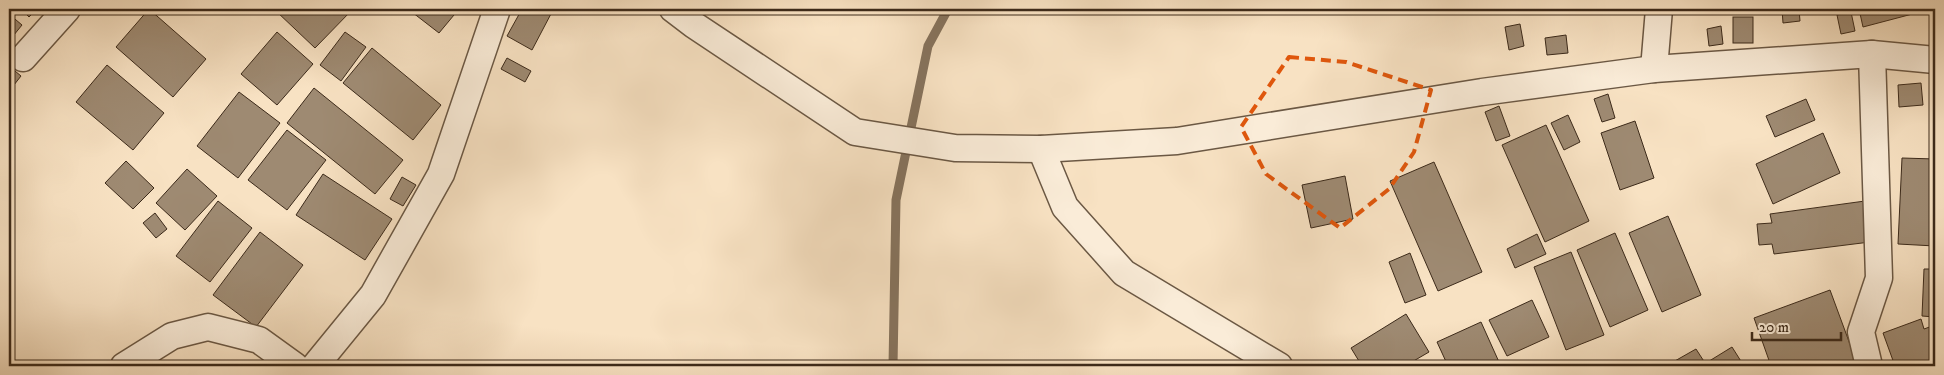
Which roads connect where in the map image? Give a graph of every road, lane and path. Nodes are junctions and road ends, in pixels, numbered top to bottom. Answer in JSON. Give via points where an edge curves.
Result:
{"nodes":[{"id":1,"x":67,"y":9,"type":"edge"},
{"id":2,"x":497,"y":9,"type":"edge"},
{"id":3,"x":673,"y":9,"type":"edge"},
{"id":4,"x":1659,"y":9,"type":"edge"},
{"id":5,"x":1872,"y":54,"type":"junction"},
{"id":6,"x":23,"y":58,"type":"dead end"},
{"id":7,"x":1935,"y":60,"type":"edge"},
{"id":8,"x":1654,"y":69,"type":"junction"},
{"id":9,"x":1041,"y":149,"type":"junction"},
{"id":10,"x":124,"y":366,"type":"edge"},
{"id":11,"x":295,"y":366,"type":"edge"},
{"id":12,"x":315,"y":366,"type":"edge"},
{"id":13,"x":1279,"y":366,"type":"edge"},
{"id":14,"x":1869,"y":366,"type":"edge"}],
"edges":[{"from":1,"to":6,"type":"street"},
{"from":2,"to":12,"type":"street","via":[[441,174],[373,295]]},
{"from":3,"to":9,"type":"street","via":[[855,132],[955,148]]},
{"from":4,"to":8,"type":"street"},
{"from":5,"to":7,"type":"street"},
{"from":5,"to":8,"type":"street"},
{"from":5,"to":14,"type":"street","via":[[1879,278],[1861,332]]},
{"from":8,"to":9,"type":"street","via":[[1482,92],[1177,141]]},
{"from":9,"to":13,"type":"street","via":[[1065,207],[1124,274]]},
{"from":10,"to":11,"type":"street","via":[[172,336],[208,328],[258,340]]}]}
